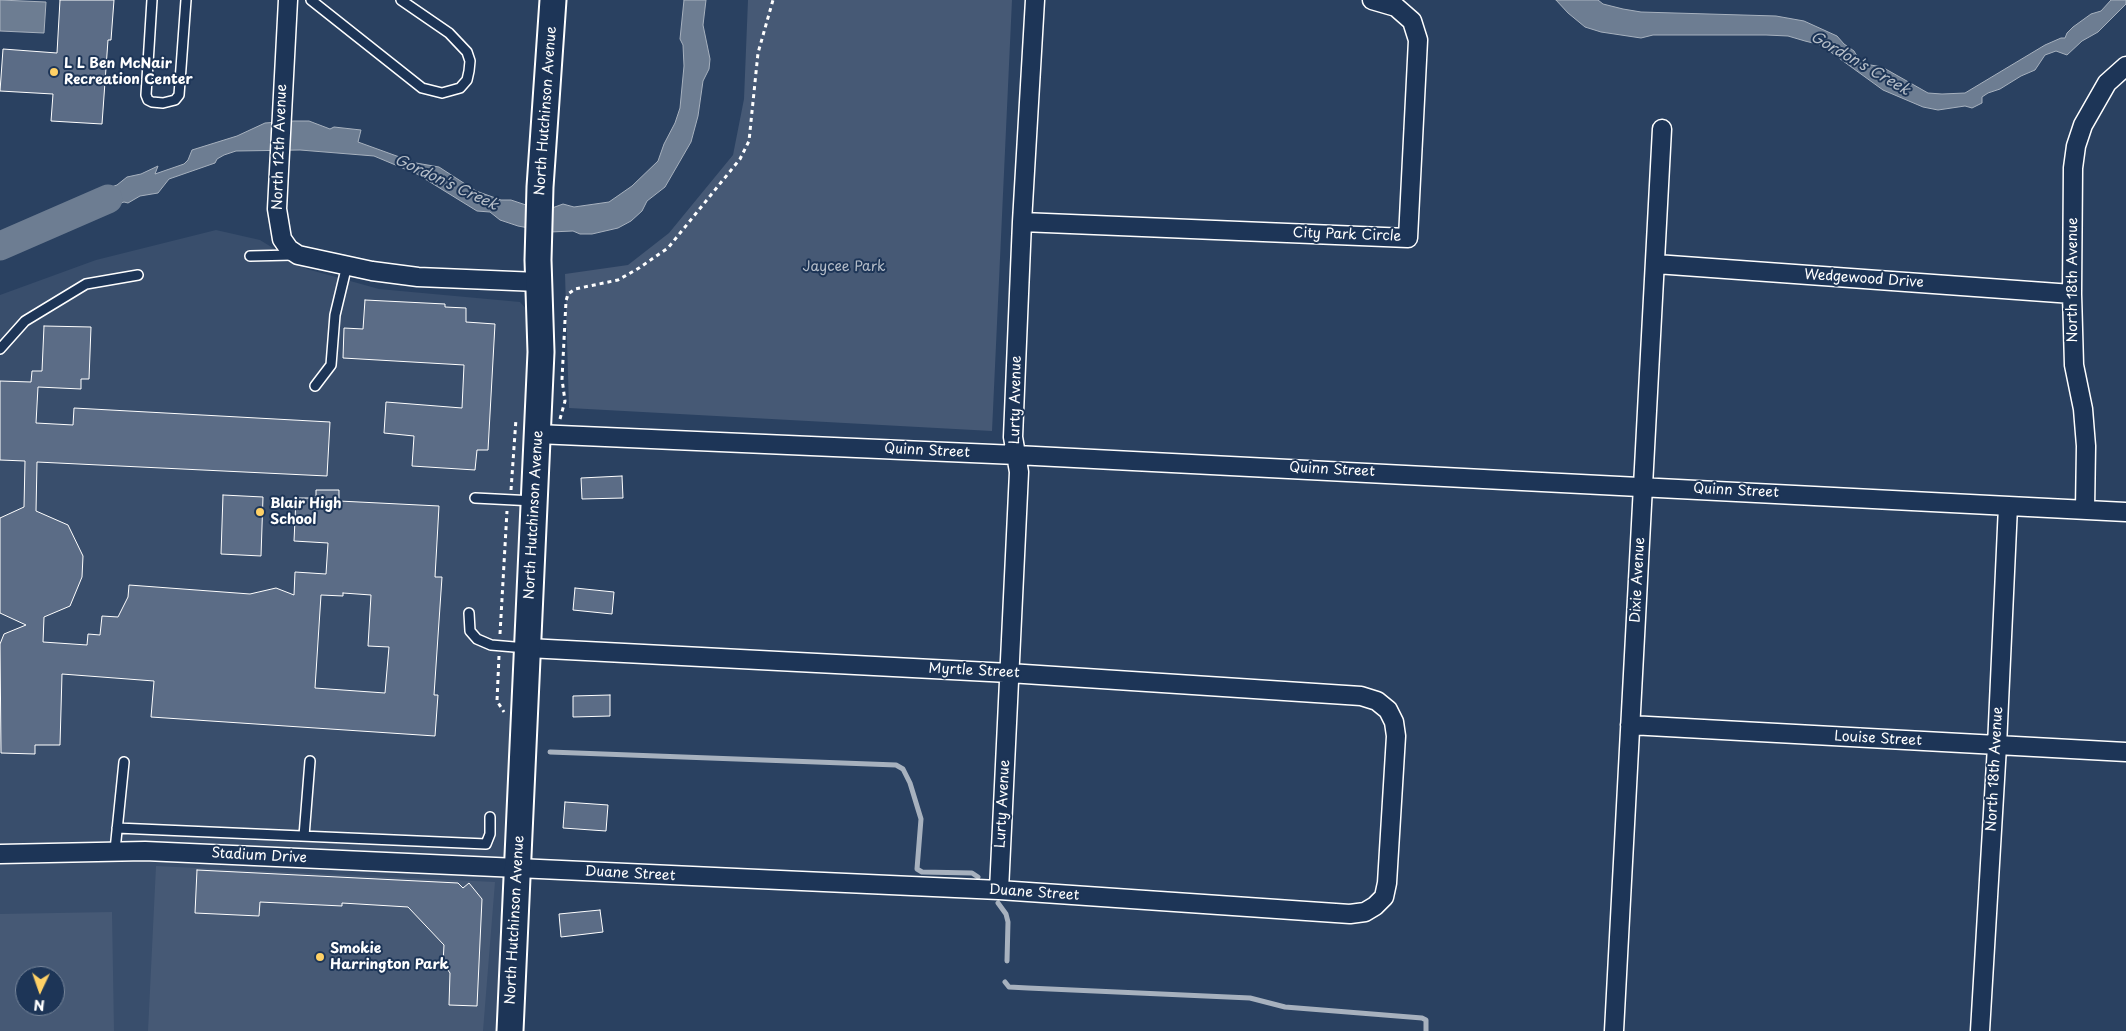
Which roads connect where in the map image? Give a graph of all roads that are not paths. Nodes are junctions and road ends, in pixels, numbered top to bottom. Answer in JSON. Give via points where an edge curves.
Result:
{"nodes":[{"id":1,"x":152,"y":0,"type":"edge"},
{"id":2,"x":186,"y":0,"type":"edge"},
{"id":3,"x":288,"y":0,"type":"edge"},
{"id":4,"x":310,"y":0,"type":"edge"},
{"id":5,"x":401,"y":0,"type":"edge"},
{"id":6,"x":553,"y":0,"type":"edge"},
{"id":7,"x":1035,"y":0,"type":"edge"},
{"id":8,"x":1372,"y":0,"type":"edge"},
{"id":9,"x":2126,"y":66,"type":"edge"},
{"id":10,"x":1662,"y":129,"type":"dead end"},
{"id":11,"x":1022,"y":222,"type":"junction"},
{"id":12,"x":298,"y":255,"type":"junction"},
{"id":13,"x":250,"y":256,"type":"dead end"},
{"id":14,"x":1656,"y":264,"type":"junction"},
{"id":15,"x":347,"y":265,"type":"junction"},
{"id":16,"x":538,"y":271,"type":"junction"},
{"id":17,"x":138,"y":275,"type":"dead end"},
{"id":18,"x":2072,"y":294,"type":"junction"},
{"id":19,"x":0,"y":348,"type":"edge"},
{"id":20,"x":315,"y":386,"type":"dead end"},
{"id":21,"x":538,"y":426,"type":"junction"},
{"id":22,"x":1016,"y":455,"type":"junction"},
{"id":23,"x":1644,"y":486,"type":"junction"},
{"id":24,"x":475,"y":498,"type":"dead end"},
{"id":25,"x":534,"y":501,"type":"junction"},
{"id":26,"x":2008,"y":506,"type":"junction"},
{"id":27,"x":2085,"y":510,"type":"junction"},
{"id":28,"x":2126,"y":512,"type":"edge"},
{"id":29,"x":469,"y":612,"type":"dead end"},
{"id":30,"x":528,"y":648,"type":"junction"},
{"id":31,"x":1009,"y":673,"type":"junction"},
{"id":32,"x":1630,"y":725,"type":"junction"},
{"id":33,"x":1396,"y":736,"type":"joint"},
{"id":34,"x":1997,"y":746,"type":"junction"},
{"id":35,"x":2126,"y":752,"type":"edge"},
{"id":36,"x":310,"y":761,"type":"dead end"},
{"id":37,"x":124,"y":762,"type":"dead end"},
{"id":38,"x":490,"y":816,"type":"dead end"},
{"id":39,"x":117,"y":828,"type":"junction"},
{"id":40,"x":304,"y":836,"type":"junction"},
{"id":41,"x":116,"y":850,"type":"junction"},
{"id":42,"x":0,"y":854,"type":"edge"},
{"id":43,"x":518,"y":868,"type":"junction"},
{"id":44,"x":999,"y":890,"type":"junction"},
{"id":45,"x":510,"y":1031,"type":"edge"},
{"id":46,"x":1614,"y":1031,"type":"edge"},
{"id":47,"x":1980,"y":1031,"type":"edge"}],
"edges":[{"from":1,"to":2,"type":"lane","via":[[146,95],[152,102],[163,103],[176,100],[180,91]]},
{"from":3,"to":12,"type":"street","name":"North 12th Avenue","via":[[277,210],[282,239]]},
{"from":4,"to":5,"type":"lane","via":[[422,88],[442,93],[460,88],[469,71],[467,52],[449,33]]},
{"from":6,"to":16,"type":"main road","name":"North Hutchinson Avenue","via":[[540,187]]},
{"from":7,"to":11,"type":"street","name":"Lurty Avenue"},
{"from":8,"to":11,"type":"street","name":"City Park Circle","via":[[1396,7],[1412,21],[1418,40],[1408,238]]},
{"from":9,"to":18,"type":"street","name":"North 18th Avenue","via":[[2094,102],[2076,146]]},
{"from":10,"to":14,"type":"street","name":"Dixie Avenue"},
{"from":11,"to":22,"type":"street","name":"Lurty Avenue","via":[[1013,437]]},
{"from":12,"to":13,"type":"lane"},
{"from":12,"to":15,"type":"street"},
{"from":14,"to":18,"type":"street","name":"Wedgewood Drive"},
{"from":14,"to":23,"type":"street","name":"Dixie Avenue"},
{"from":15,"to":16,"type":"street","via":[[372,272],[418,277]]},
{"from":15,"to":20,"type":"lane","via":[[335,314],[331,366]]},
{"from":16,"to":21,"type":"main road","name":"North Hutchinson Avenue","via":[[541,352]]},
{"from":17,"to":19,"type":"lane","via":[[86,284],[25,320]]},
{"from":18,"to":27,"type":"street","name":"North 18th Avenue","via":[[2074,365],[2086,446]]},
{"from":21,"to":22,"type":"street","name":"Quinn Street"},
{"from":21,"to":25,"type":"main road","name":"North Hutchinson Avenue"},
{"from":22,"to":23,"type":"street","name":"Quinn Street"},
{"from":22,"to":31,"type":"street","name":"Lurty Avenue","via":[[1019,472]]},
{"from":23,"to":26,"type":"street","name":"Quinn Street"},
{"from":23,"to":32,"type":"street","name":"Dixie Avenue"},
{"from":24,"to":25,"type":"lane"},
{"from":25,"to":30,"type":"main road","name":"North Hutchinson Avenue"},
{"from":26,"to":27,"type":"street","name":"Quinn Street"},
{"from":26,"to":34,"type":"street","name":"North 18th Avenue"},
{"from":27,"to":28,"type":"street","name":"Quinn Street"},
{"from":29,"to":30,"type":"lane","via":[[468,626],[473,636],[500,646]]},
{"from":30,"to":31,"type":"street","name":"Myrtle Street"},
{"from":30,"to":43,"type":"main road","name":"North Hutchinson Avenue"},
{"from":31,"to":33,"type":"street","name":"Myrtle Street","via":[[1361,696],[1378,701],[1388,710]]},
{"from":31,"to":44,"type":"street","name":"Lurty Avenue"},
{"from":32,"to":34,"type":"street","name":"Louise Street"},
{"from":32,"to":46,"type":"street","name":"Dixie Avenue"},
{"from":33,"to":44,"type":"street","name":"Duane Street","via":[[1387,883],[1384,897],[1365,912],[1350,914]]},
{"from":34,"to":35,"type":"street","name":"Louise Street"},
{"from":34,"to":47,"type":"street","name":"North 18th Avenue"},
{"from":36,"to":40,"type":"lane"},
{"from":37,"to":39,"type":"lane"},
{"from":38,"to":40,"type":"lane","via":[[490,834],[486,844]]},
{"from":39,"to":40,"type":"lane"},
{"from":39,"to":41,"type":"lane"},
{"from":41,"to":42,"type":"street","name":"Stadium Drive"},
{"from":41,"to":43,"type":"street","name":"Stadium Drive"},
{"from":43,"to":44,"type":"street","name":"Duane Street"},
{"from":43,"to":45,"type":"main road","name":"North Hutchinson Avenue"}]}
